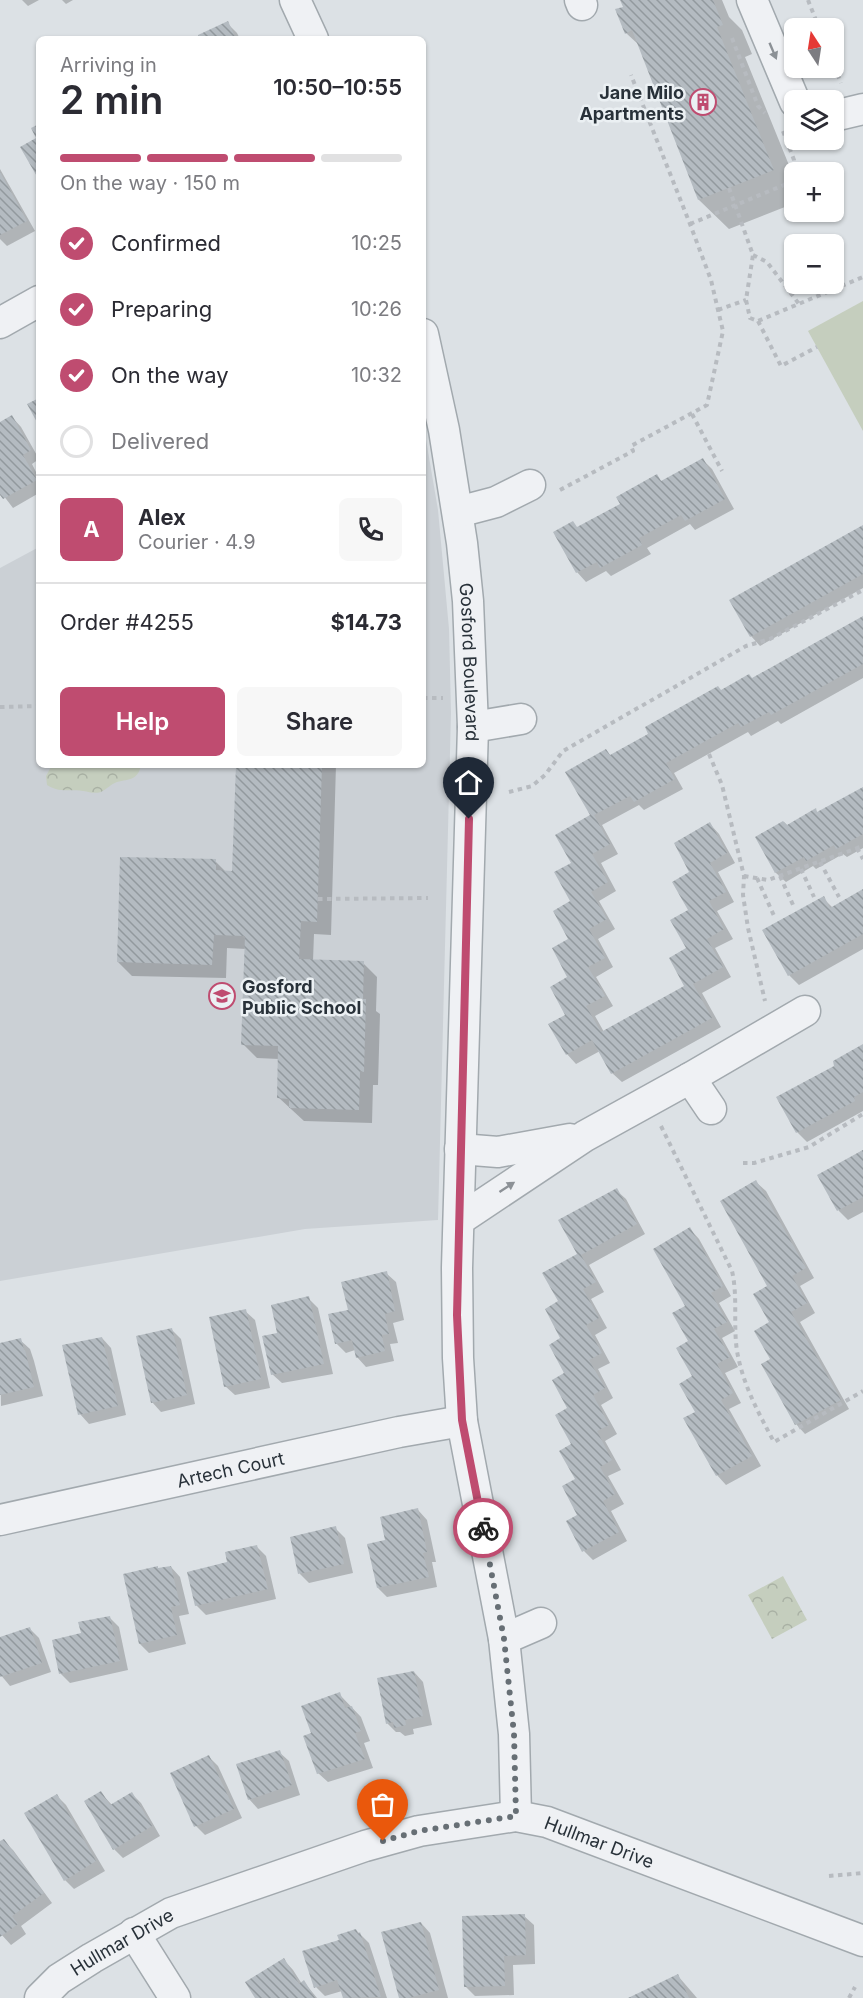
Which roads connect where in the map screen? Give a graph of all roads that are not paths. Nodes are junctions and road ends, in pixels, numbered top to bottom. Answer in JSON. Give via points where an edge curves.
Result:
{"nodes":[{"id":1,"x":295,"y":0,"type":"edge"},
{"id":2,"x":752,"y":0,"type":"edge"},
{"id":3,"x":312,"y":36,"type":"edge"},
{"id":4,"x":790,"y":90,"type":"edge"},
{"id":5,"x":863,"y":109,"type":"edge"},
{"id":6,"x":844,"y":114,"type":"edge"},
{"id":7,"x":36,"y":303,"type":"edge"},
{"id":8,"x":0,"y":323,"type":"edge"},
{"id":9,"x":426,"y":347,"type":"edge"},
{"id":10,"x":540,"y":490,"type":"road end"},
{"id":11,"x":458,"y":512,"type":"junction"},
{"id":12,"x":521,"y":719,"type":"dead end"},
{"id":13,"x":473,"y":727,"type":"junction"},
{"id":14,"x":805,"y":1011,"type":"dead end"},
{"id":15,"x":690,"y":1078,"type":"junction"},
{"id":16,"x":711,"y":1109,"type":"dead end"},
{"id":17,"x":585,"y":1136,"type":"junction"},
{"id":18,"x":460,"y":1149,"type":"junction"},
{"id":19,"x":459,"y":1220,"type":"junction"},
{"id":20,"x":462,"y":1420,"type":"junction"},
{"id":21,"x":0,"y":1520,"type":"edge"},
{"id":22,"x":541,"y":1623,"type":"dead end"},
{"id":23,"x":504,"y":1639,"type":"junction"},
{"id":24,"x":516,"y":1816,"type":"junction"},
{"id":25,"x":134,"y":1933,"type":"junction"},
{"id":26,"x":863,"y":1941,"type":"edge"},
{"id":27,"x":40,"y":1998,"type":"edge"},
{"id":28,"x":175,"y":1998,"type":"edge"}],
"edges":[{"from":1,"to":3,"type":"street"},
{"from":2,"to":4,"type":"street","one_way":true},
{"from":5,"to":6,"type":"street"},
{"from":7,"to":8,"type":"street"},
{"from":9,"to":11,"type":"street","name":"Gosford Boulevard"},
{"from":10,"to":11,"type":"street"},
{"from":11,"to":13,"type":"street","name":"Gosford Boulevard","via":[[468,601]]},
{"from":12,"to":13,"type":"street"},
{"from":13,"to":18,"type":"street","name":"Gosford Boulevard"},
{"from":14,"to":15,"type":"street"},
{"from":15,"to":16,"type":"street"},
{"from":15,"to":17,"type":"street"},
{"from":17,"to":18,"type":"street","via":[[498,1152]]},
{"from":19,"to":17,"type":"street","one_way":true},
{"from":18,"to":19,"type":"street","name":"Gosford Boulevard"},
{"from":19,"to":20,"type":"street","name":"Gosford Boulevard","via":[[457,1315]]},
{"from":20,"to":21,"type":"street","name":"Artech Court"},
{"from":20,"to":23,"type":"street","name":"Gosford Boulevard"},
{"from":22,"to":23,"type":"street"},
{"from":23,"to":24,"type":"street","name":"Gosford Boulevard","via":[[514,1734]]},
{"from":24,"to":25,"type":"street","name":"Hullmar Drive","via":[[419,1831],[365,1846],[171,1913]]},
{"from":24,"to":26,"type":"street","name":"Hullmar Drive","via":[[547,1822]]},
{"from":25,"to":27,"type":"street","name":"Hullmar Drive","via":[[59,1979]]},
{"from":25,"to":28,"type":"street"}]}
